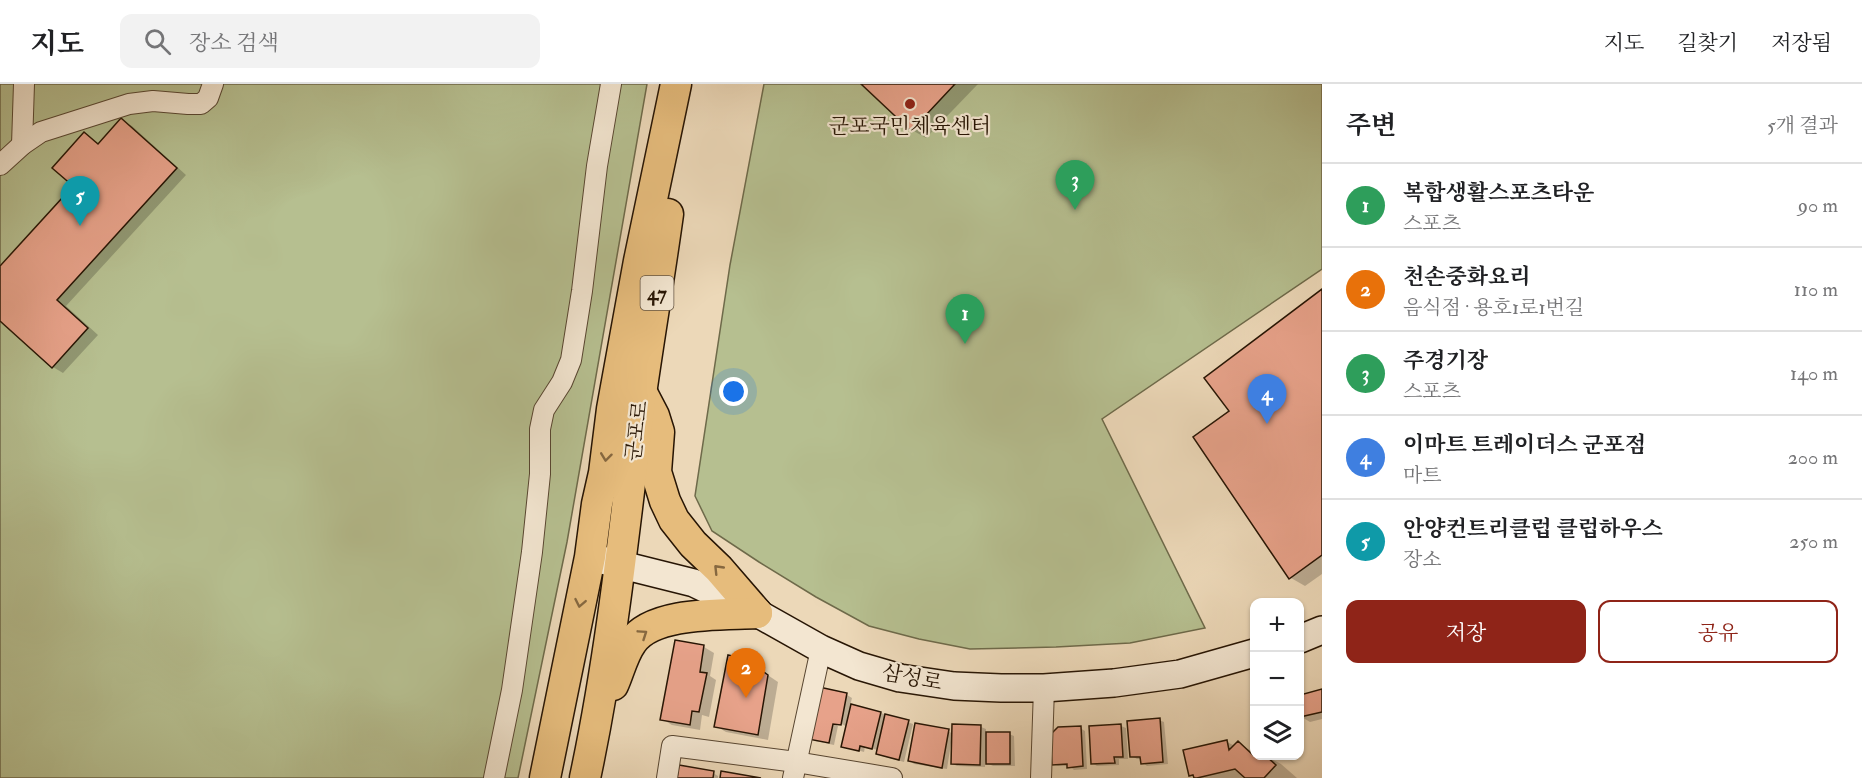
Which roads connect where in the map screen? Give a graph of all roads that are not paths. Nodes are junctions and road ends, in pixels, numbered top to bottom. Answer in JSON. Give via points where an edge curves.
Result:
{"nodes":[{"id":1,"x":24,"y":84,"type":"edge"},
{"id":2,"x":213,"y":84,"type":"edge"},
{"id":3,"x":610,"y":84,"type":"edge"},
{"id":4,"x":680,"y":85,"type":"edge"},
{"id":5,"x":22,"y":145,"type":"junction"},
{"id":6,"x":0,"y":165,"type":"edge"},
{"id":7,"x":639,"y":261,"type":"junction"},
{"id":8,"x":644,"y":377,"type":"junction"},
{"id":9,"x":590,"y":557,"type":"junction"},
{"id":10,"x":620,"y":563,"type":"junction"},
{"id":11,"x":757,"y":613,"type":"junction"},
{"id":12,"x":1322,"y":630,"type":"edge"},
{"id":13,"x":1304,"y":637,"type":"edge"},
{"id":14,"x":821,"y":649,"type":"junction"},
{"id":15,"x":1250,"y":654,"type":"edge"},
{"id":16,"x":1044,"y":688,"type":"junction"},
{"id":17,"x":597,"y":721,"type":"junction"},
{"id":18,"x":794,"y":770,"type":"edge"},
{"id":19,"x":880,"y":777,"type":"edge"},
{"id":20,"x":494,"y":778,"type":"edge"},
{"id":21,"x":544,"y":778,"type":"edge"},
{"id":22,"x":585,"y":778,"type":"edge"},
{"id":23,"x":667,"y":778,"type":"edge"},
{"id":24,"x":1041,"y":778,"type":"edge"}],
"edges":[{"from":1,"to":5,"type":"street"},
{"from":2,"to":5,"type":"street","via":[[201,104],[129,104],[41,132]]},
{"from":3,"to":20,"type":"street","via":[[571,360],[544,410],[540,429],[532,552],[512,690]]},
{"from":4,"to":7,"type":"main road","name":"군포로","number":"47"},
{"from":4,"to":8,"type":"main road","name":"군포로","number":"47","via":[[668,214]]},
{"from":5,"to":6,"type":"street"},
{"from":7,"to":8,"type":"main road","via":[[648,279],[637,358]]},
{"from":7,"to":9,"type":"main road","name":"군포로","number":"47","one_way":true},
{"from":8,"to":10,"type":"main road","name":"군포로","number":"47"},
{"from":11,"to":8,"type":"main road","one_way":true,"via":[[674,520],[656,472],[659,432]]},
{"from":9,"to":10,"type":"street","name":"삼성로"},
{"from":9,"to":21,"type":"main road","name":"군포로","number":"47","one_way":true},
{"from":10,"to":11,"type":"street","name":"삼성로","via":[[694,583]]},
{"from":10,"to":17,"type":"main road","name":"군포로","number":"47"},
{"from":11,"to":14,"type":"street","name":"삼성로"},
{"from":17,"to":11,"type":"main road","one_way":true,"via":[[632,641],[643,632],[681,617]]},
{"from":12,"to":13,"type":"street"},
{"from":14,"to":16,"type":"street","name":"삼성로","via":[[900,678],[954,686]]},
{"from":14,"to":18,"type":"street"},
{"from":15,"to":16,"type":"street","name":"삼성로","via":[[1180,674]]},
{"from":16,"to":24,"type":"street"},
{"from":17,"to":22,"type":"main road","name":"군포로","number":"47"},
{"from":18,"to":19,"type":"street"},
{"from":18,"to":23,"type":"street","via":[[672,746]]}]}
